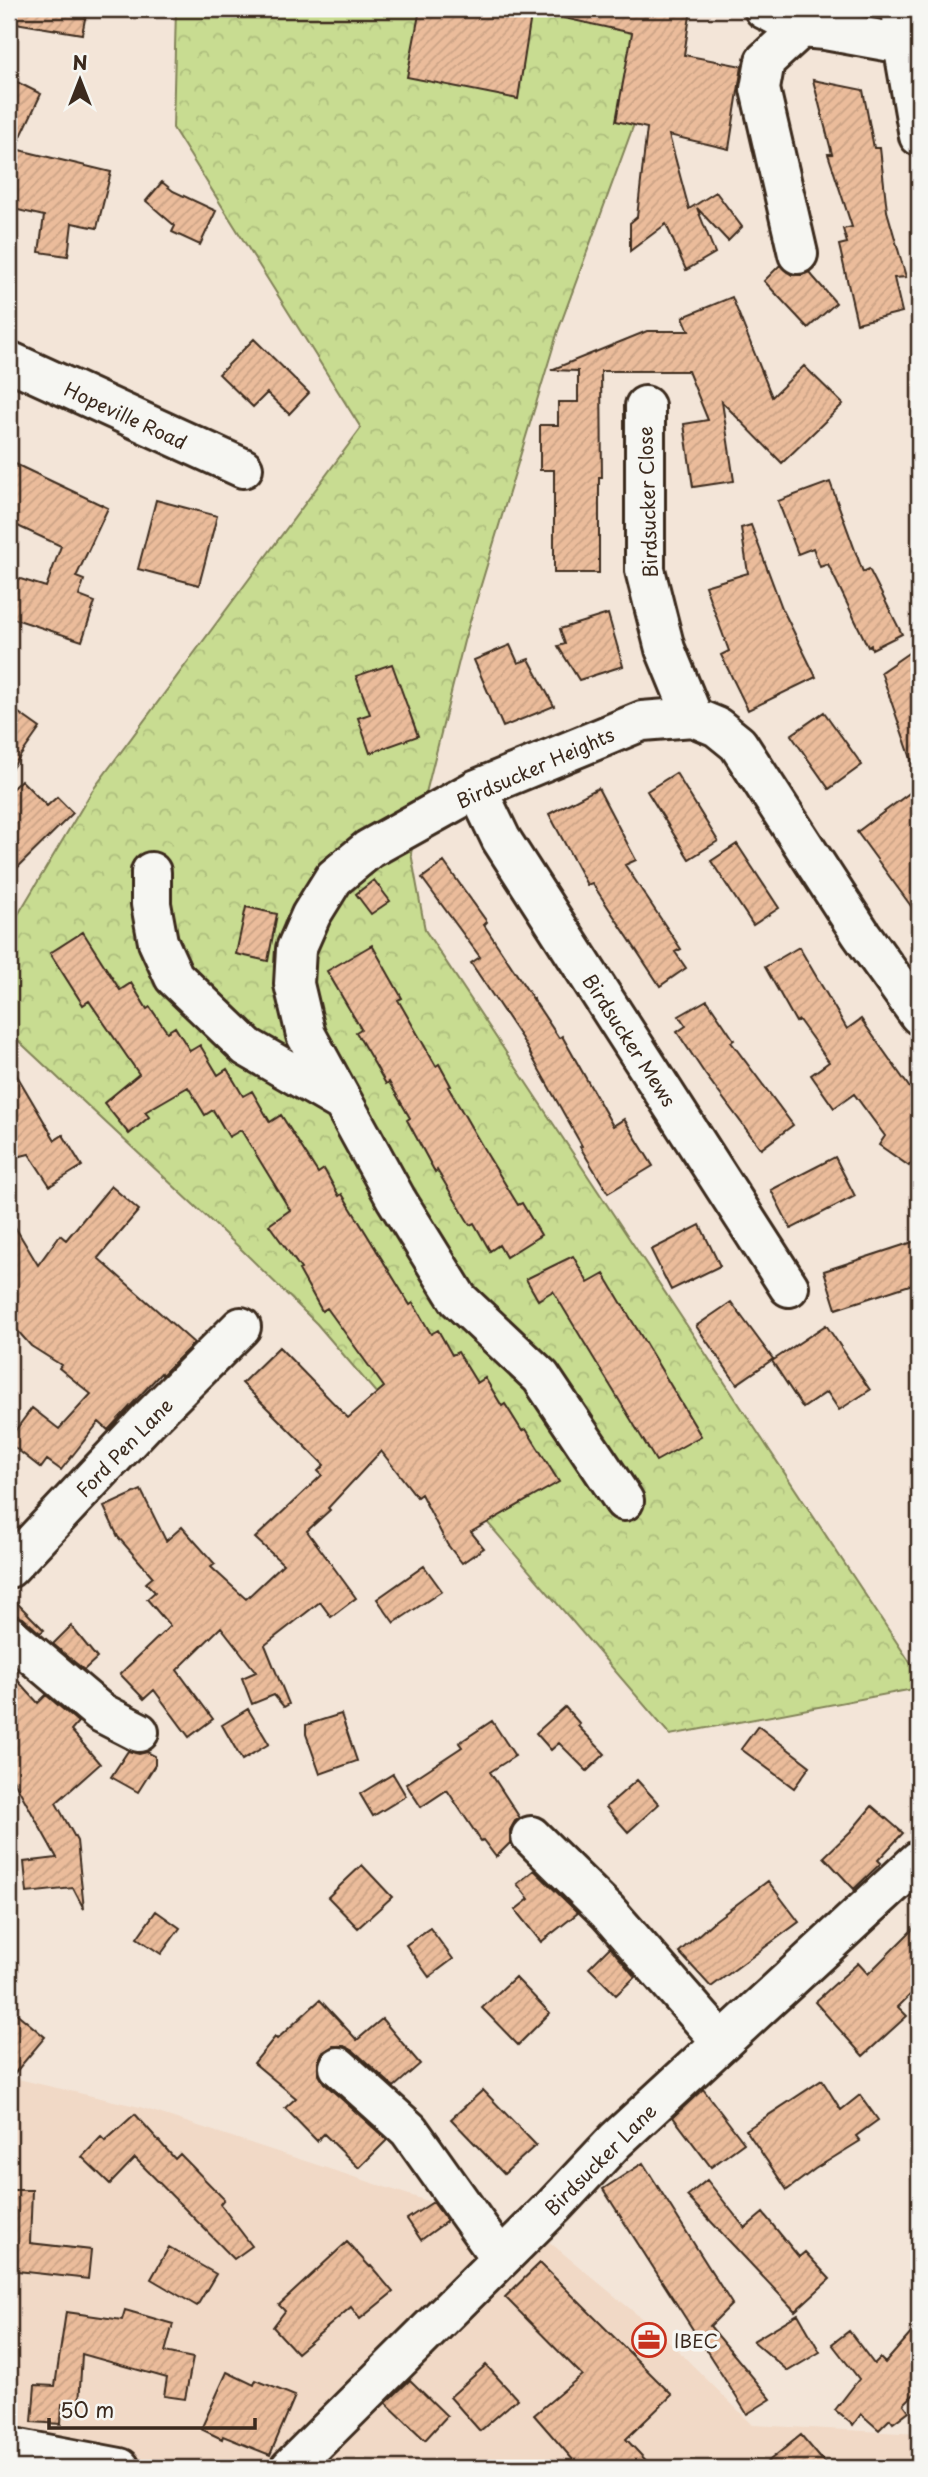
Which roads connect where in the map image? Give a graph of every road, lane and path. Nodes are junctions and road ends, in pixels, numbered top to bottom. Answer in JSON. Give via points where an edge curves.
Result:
{"nodes":[{"id":1,"x":764,"y":9,"type":"edge"},
{"id":2,"x":902,"y":27,"type":"edge"},
{"id":3,"x":801,"y":28,"type":"junction"},
{"id":4,"x":919,"y":136,"type":"edge"},
{"id":5,"x":798,"y":254,"type":"dead end"},
{"id":6,"x":9,"y":361,"type":"edge"},
{"id":7,"x":645,"y":406,"type":"dead end"},
{"id":8,"x":243,"y":468,"type":"dead end"},
{"id":9,"x":693,"y":717,"type":"junction"},
{"id":10,"x":477,"y":789,"type":"junction"},
{"id":11,"x":151,"y":872,"type":"dead end"},
{"id":12,"x":919,"y":1015,"type":"edge"},
{"id":13,"x":342,"y":1102,"type":"junction"},
{"id":14,"x":789,"y":1287,"type":"dead end"},
{"id":15,"x":241,"y":1327,"type":"dead end"},
{"id":16,"x":624,"y":1501,"type":"dead end"},
{"id":17,"x":9,"y":1568,"type":"edge"},
{"id":18,"x":9,"y":1635,"type":"edge"},
{"id":19,"x":139,"y":1732,"type":"dead end"},
{"id":20,"x":531,"y":1836,"type":"dead end"},
{"id":21,"x":919,"y":1860,"type":"edge"},
{"id":22,"x":721,"y":2041,"type":"junction"},
{"id":23,"x":339,"y":2067,"type":"dead end"},
{"id":24,"x":500,"y":2258,"type":"junction"},
{"id":25,"x":9,"y":2447,"type":"edge"},
{"id":26,"x":120,"y":2468,"type":"edge"},
{"id":27,"x":290,"y":2468,"type":"edge"}],
"edges":[{"from":1,"to":3,"type":"street"},
{"from":2,"to":3,"type":"street"},
{"from":2,"to":4,"type":"street"},
{"from":3,"to":5,"type":"street","via":[[765,61],[760,89]]},
{"from":6,"to":8,"type":"street","name":"Hopeville Road"},
{"from":7,"to":9,"type":"street","name":"Birdsucker Close","via":[[645,570],[665,649]]},
{"from":9,"to":10,"type":"street","name":"Birdsucker Heights","via":[[642,721]]},
{"from":9,"to":12,"type":"street","via":[[717,727],[738,744]]},
{"from":10,"to":13,"type":"street","name":"Birdsucker Heights","via":[[369,849],[334,878],[296,949],[294,984],[306,1035]]},
{"from":10,"to":14,"type":"street","name":"Birdsucker Mews","via":[[501,839]]},
{"from":11,"to":13,"type":"street","via":[[158,942],[174,977],[247,1047]]},
{"from":13,"to":16,"type":"street","name":"Birdsucker Heights","via":[[458,1299],[541,1377]]},
{"from":15,"to":17,"type":"street","name":"Ford Pen Lane"},
{"from":18,"to":19,"type":"street","via":[[100,1712]]},
{"from":20,"to":22,"type":"street","via":[[608,1912]]},
{"from":21,"to":22,"type":"street","name":"Birdsucker Lane"},
{"from":22,"to":24,"type":"street","name":"Birdsucker Lane","via":[[615,2140]]},
{"from":23,"to":24,"type":"street","via":[[409,2130]]},
{"from":24,"to":27,"type":"street","name":"Birdsucker Lane"},
{"from":25,"to":26,"type":"street"}]}
